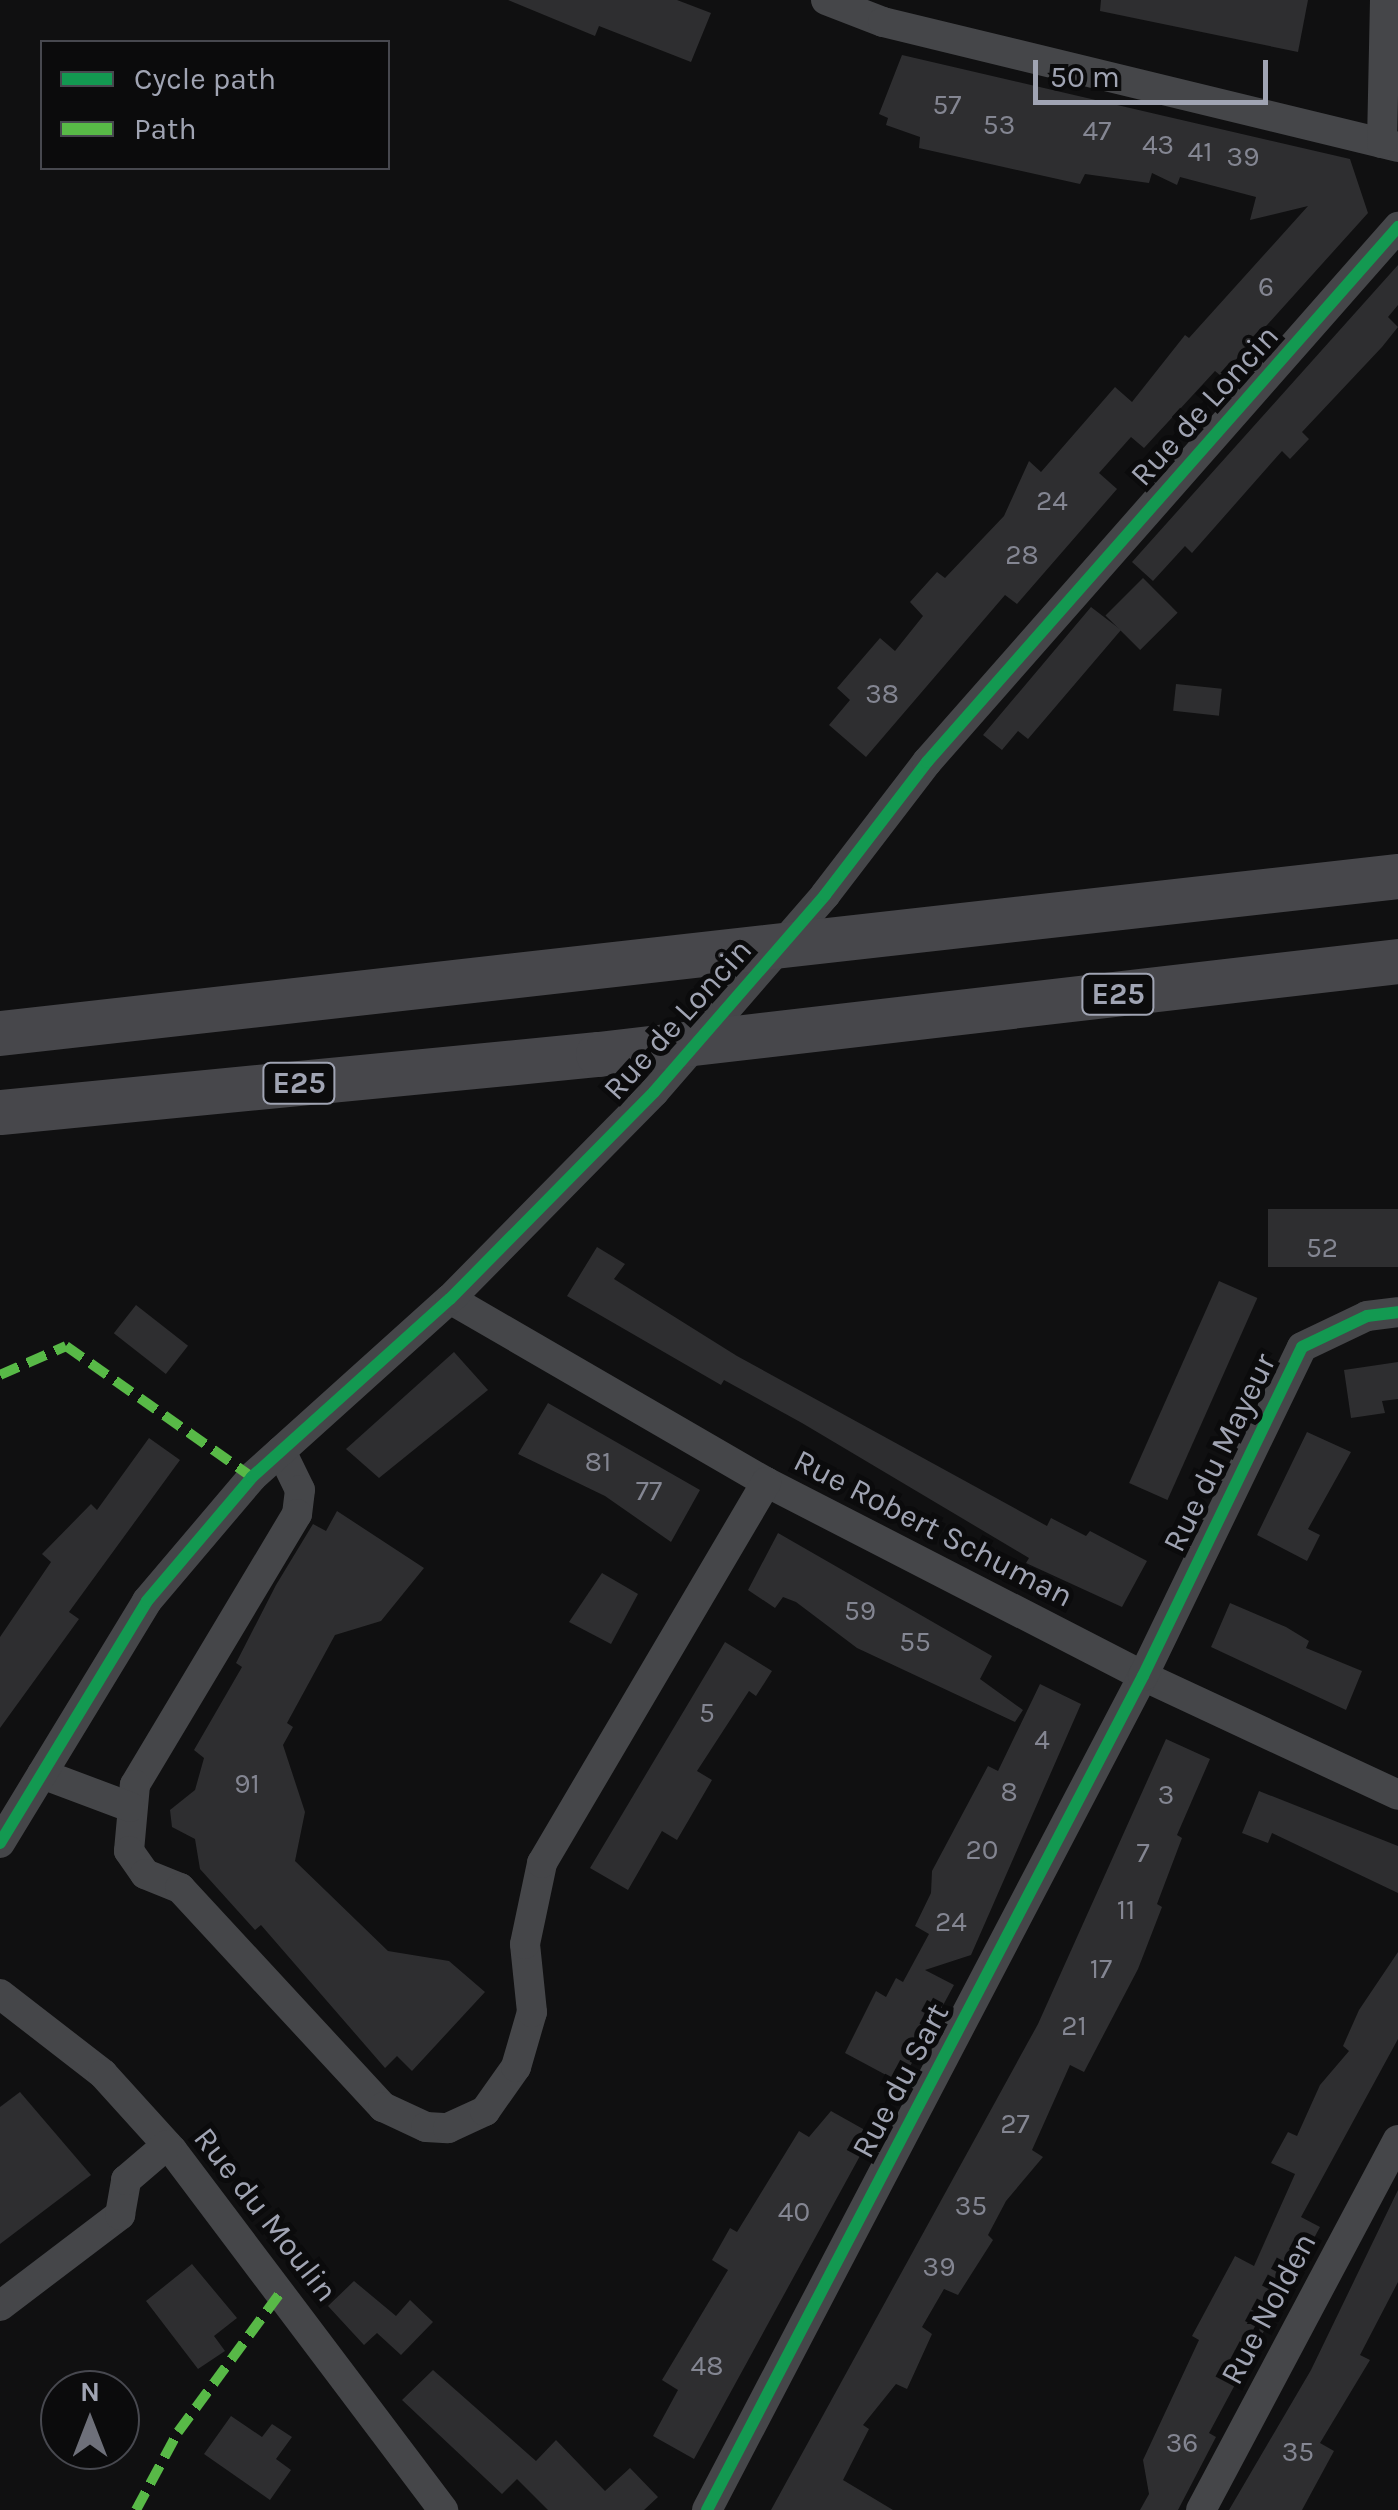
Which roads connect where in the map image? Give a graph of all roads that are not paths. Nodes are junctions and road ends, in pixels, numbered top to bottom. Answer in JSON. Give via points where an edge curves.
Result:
{"nodes":[{"id":1,"x":826,"y":0,"type":"edge"},
{"id":2,"x":1385,"y":0,"type":"edge"},
{"id":3,"x":885,"y":11,"type":"edge"},
{"id":4,"x":1390,"y":145,"type":"edge"},
{"id":5,"x":1398,"y":227,"type":"edge"},
{"id":6,"x":1398,"y":876,"type":"edge"},
{"id":7,"x":1398,"y":960,"type":"edge"},
{"id":8,"x":0,"y":1033,"type":"edge"},
{"id":9,"x":0,"y":1112,"type":"edge"},
{"id":10,"x":450,"y":1299,"type":"junction"},
{"id":11,"x":1398,"y":1312,"type":"edge"},
{"id":12,"x":281,"y":1451,"type":"junction"},
{"id":13,"x":766,"y":1482,"type":"junction"},
{"id":14,"x":1143,"y":1676,"type":"junction"},
{"id":15,"x":42,"y":1774,"type":"junction"},
{"id":16,"x":1398,"y":1795,"type":"edge"},
{"id":17,"x":130,"y":1807,"type":"junction"},
{"id":18,"x":0,"y":1844,"type":"edge"},
{"id":19,"x":0,"y":1994,"type":"edge"},
{"id":20,"x":1398,"y":2140,"type":"edge"},
{"id":21,"x":168,"y":2145,"type":"junction"},
{"id":22,"x":0,"y":2306,"type":"edge"},
{"id":23,"x":443,"y":2510,"type":"edge"},
{"id":24,"x":707,"y":2510,"type":"edge"},
{"id":25,"x":1201,"y":2510,"type":"edge"}],
"edges":[{"from":1,"to":3,"type":"street"},
{"from":2,"to":4,"type":"street"},
{"from":3,"to":4,"type":"street"},
{"from":5,"to":10,"type":"street","name":"Rue de Loncin","via":[[927,762],[825,895],[654,1092]]},
{"from":6,"to":8,"type":"highway"},
{"from":7,"to":9,"type":"highway","number":"E25","via":[[598,1054]]},
{"from":10,"to":12,"type":"street","name":"Rue de Loncin"},
{"from":10,"to":13,"type":"street","name":"Rue Robert Schuman"},
{"from":11,"to":14,"type":"street","name":"Rue du Mayeur","via":[[1367,1316],[1302,1347]]},
{"from":12,"to":15,"type":"street","name":"Rue de Loncin","via":[[147,1602]]},
{"from":12,"to":17,"type":"street","via":[[300,1490],[297,1514],[170,1720]]},
{"from":13,"to":14,"type":"street","name":"Rue Robert Schuman"},
{"from":13,"to":17,"type":"street","via":[[532,1886],[524,1944],[532,2012],[516,2067],[485,2111],[448,2128],[400,2120],[383,2107],[180,1888],[145,1874],[129,1851]]},
{"from":14,"to":16,"type":"street","name":"Rue Robert Schuman"},
{"from":14,"to":24,"type":"street","name":"Rue du Sart"},
{"from":15,"to":17,"type":"street"},
{"from":15,"to":18,"type":"street","name":"Rue de Loncin"},
{"from":19,"to":21,"type":"street","name":"Rue du Moulin","via":[[103,2074]]},
{"from":20,"to":25,"type":"street","name":"Rue Nolden"},
{"from":21,"to":22,"type":"street","via":[[126,2180],[120,2215]]},
{"from":21,"to":23,"type":"street","name":"Rue du Moulin"}]}
